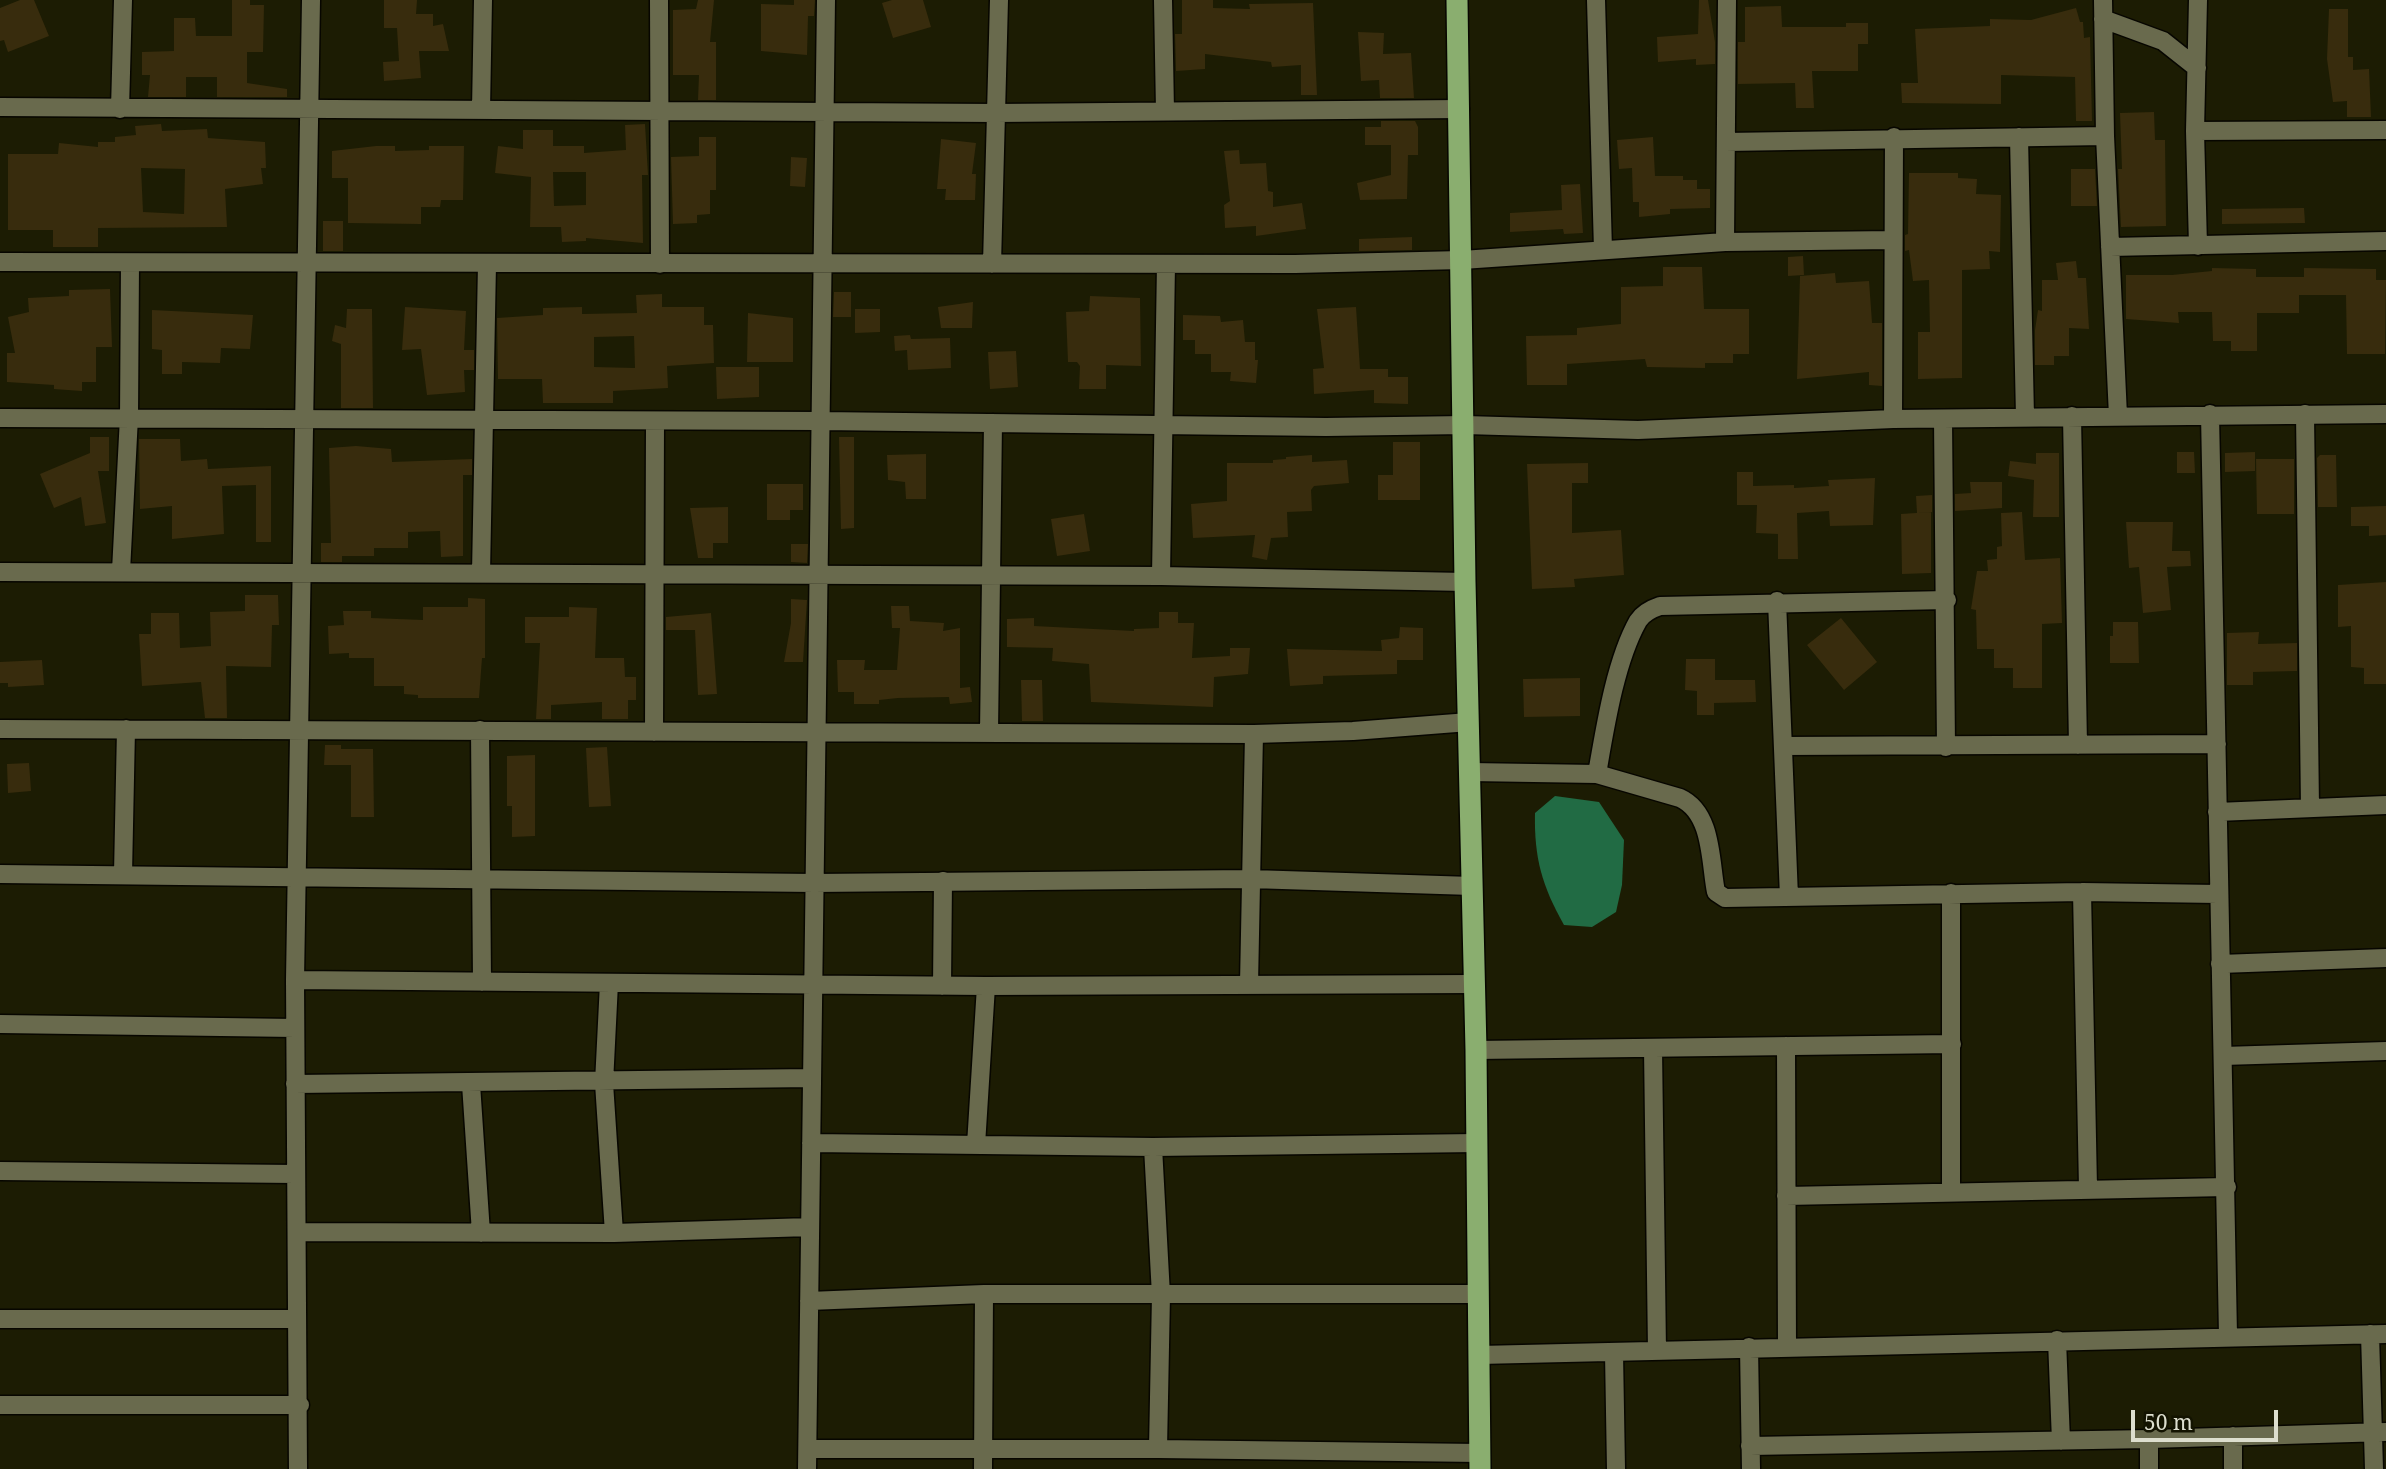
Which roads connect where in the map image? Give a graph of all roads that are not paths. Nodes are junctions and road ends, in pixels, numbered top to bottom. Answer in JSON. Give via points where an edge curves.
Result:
{"nodes":[{"id":1,"x":123,"y":0,"type":"edge"},
{"id":2,"x":311,"y":0,"type":"edge"},
{"id":3,"x":483,"y":0,"type":"edge"},
{"id":4,"x":659,"y":0,"type":"edge"},
{"id":5,"x":826,"y":0,"type":"edge"},
{"id":6,"x":999,"y":0,"type":"edge"},
{"id":7,"x":1163,"y":0,"type":"edge"},
{"id":8,"x":1457,"y":0,"type":"edge"},
{"id":9,"x":1596,"y":0,"type":"edge"},
{"id":10,"x":1727,"y":0,"type":"edge"},
{"id":11,"x":2103,"y":0,"type":"edge"},
{"id":12,"x":2198,"y":0,"type":"edge"},
{"id":13,"x":2103,"y":19,"type":"junction"},
{"id":14,"x":2197,"y":68,"type":"junction"},
{"id":15,"x":0,"y":107,"type":"edge"},
{"id":16,"x":120,"y":108,"type":"junction"},
{"id":17,"x":309,"y":109,"type":"junction"},
{"id":18,"x":1460,"y":109,"type":"junction"},
{"id":19,"x":481,"y":110,"type":"junction"},
{"id":20,"x":658,"y":110,"type":"junction"},
{"id":21,"x":824,"y":111,"type":"junction"},
{"id":22,"x":1165,"y":111,"type":"junction"},
{"id":23,"x":996,"y":113,"type":"junction"},
{"id":24,"x":2386,"y":130,"type":"edge"},
{"id":25,"x":2195,"y":131,"type":"junction"},
{"id":26,"x":2105,"y":136,"type":"junction"},
{"id":27,"x":1894,"y":137,"type":"junction"},
{"id":28,"x":2019,"y":137,"type":"junction"},
{"id":29,"x":1726,"y":142,"type":"junction"},
{"id":30,"x":1893,"y":240,"type":"junction"},
{"id":31,"x":2386,"y":241,"type":"edge"},
{"id":32,"x":1725,"y":242,"type":"junction"},
{"id":33,"x":2198,"y":246,"type":"junction"},
{"id":34,"x":2110,"y":247,"type":"junction"},
{"id":35,"x":1603,"y":250,"type":"junction"},
{"id":36,"x":1462,"y":260,"type":"junction"},
{"id":37,"x":0,"y":262,"type":"edge"},
{"id":38,"x":130,"y":264,"type":"junction"},
{"id":39,"x":307,"y":264,"type":"junction"},
{"id":40,"x":486,"y":264,"type":"junction"},
{"id":41,"x":660,"y":264,"type":"junction"},
{"id":42,"x":822,"y":264,"type":"junction"},
{"id":43,"x":992,"y":264,"type":"junction"},
{"id":44,"x":1166,"y":264,"type":"junction"},
{"id":45,"x":2210,"y":414,"type":"junction"},
{"id":46,"x":2305,"y":414,"type":"junction"},
{"id":47,"x":2386,"y":414,"type":"edge"},
{"id":48,"x":2072,"y":416,"type":"junction"},
{"id":49,"x":2118,"y":416,"type":"junction"},
{"id":50,"x":129,"y":417,"type":"junction"},
{"id":51,"x":2025,"y":417,"type":"junction"},
{"id":52,"x":0,"y":418,"type":"edge"},
{"id":53,"x":1893,"y":419,"type":"junction"},
{"id":54,"x":1943,"y":419,"type":"junction"},
{"id":55,"x":306,"y":420,"type":"junction"},
{"id":56,"x":485,"y":421,"type":"junction"},
{"id":57,"x":655,"y":421,"type":"junction"},
{"id":58,"x":820,"y":421,"type":"junction"},
{"id":59,"x":993,"y":423,"type":"junction"},
{"id":60,"x":1164,"y":424,"type":"junction"},
{"id":61,"x":1465,"y":425,"type":"junction"},
{"id":62,"x":121,"y":571,"type":"junction"},
{"id":63,"x":0,"y":572,"type":"edge"},
{"id":64,"x":302,"y":573,"type":"junction"},
{"id":65,"x":481,"y":573,"type":"junction"},
{"id":66,"x":654,"y":574,"type":"junction"},
{"id":67,"x":818,"y":575,"type":"junction"},
{"id":68,"x":990,"y":575,"type":"junction"},
{"id":69,"x":1161,"y":576,"type":"junction"},
{"id":70,"x":1465,"y":582,"type":"junction"},
{"id":71,"x":1947,"y":600,"type":"junction"},
{"id":72,"x":1777,"y":601,"type":"junction"},
{"id":73,"x":1469,"y":722,"type":"junction"},
{"id":74,"x":0,"y":729,"type":"edge"},
{"id":75,"x":125,"y":729,"type":"junction"},
{"id":76,"x":480,"y":730,"type":"junction"},
{"id":77,"x":298,"y":731,"type":"junction"},
{"id":78,"x":654,"y":732,"type":"junction"},
{"id":79,"x":817,"y":732,"type":"junction"},
{"id":80,"x":989,"y":732,"type":"junction"},
{"id":81,"x":1254,"y":734,"type":"junction"},
{"id":82,"x":2217,"y":744,"type":"junction"},
{"id":83,"x":2078,"y":745,"type":"junction"},
{"id":84,"x":1783,"y":746,"type":"junction"},
{"id":85,"x":1946,"y":747,"type":"junction"},
{"id":86,"x":1470,"y":772,"type":"junction"},
{"id":87,"x":1597,"y":774,"type":"junction"},
{"id":88,"x":2386,"y":805,"type":"edge"},
{"id":89,"x":2309,"y":807,"type":"junction"},
{"id":90,"x":2217,"y":812,"type":"junction"},
{"id":91,"x":0,"y":874,"type":"edge"},
{"id":92,"x":123,"y":874,"type":"junction"},
{"id":93,"x":296,"y":877,"type":"junction"},
{"id":94,"x":1251,"y":879,"type":"junction"},
{"id":95,"x":483,"y":880,"type":"junction"},
{"id":96,"x":943,"y":881,"type":"junction"},
{"id":97,"x":814,"y":883,"type":"junction"},
{"id":98,"x":1472,"y":886,"type":"junction"},
{"id":99,"x":2082,"y":892,"type":"junction"},
{"id":100,"x":1951,"y":893,"type":"junction"},
{"id":101,"x":2218,"y":894,"type":"junction"},
{"id":102,"x":1789,"y":897,"type":"junction"},
{"id":103,"x":2386,"y":958,"type":"edge"},
{"id":104,"x":2220,"y":964,"type":"junction"},
{"id":105,"x":295,"y":981,"type":"junction"},
{"id":106,"x":482,"y":982,"type":"junction"},
{"id":107,"x":609,"y":983,"type":"junction"},
{"id":108,"x":813,"y":983,"type":"junction"},
{"id":109,"x":1249,"y":984,"type":"junction"},
{"id":110,"x":1474,"y":984,"type":"junction"},
{"id":111,"x":942,"y":986,"type":"junction"},
{"id":112,"x":986,"y":986,"type":"junction"},
{"id":113,"x":0,"y":1024,"type":"edge"},
{"id":114,"x":295,"y":1028,"type":"junction"},
{"id":115,"x":1952,"y":1044,"type":"junction"},
{"id":116,"x":1786,"y":1046,"type":"junction"},
{"id":117,"x":1653,"y":1048,"type":"junction"},
{"id":118,"x":1476,"y":1050,"type":"junction"},
{"id":119,"x":2386,"y":1051,"type":"edge"},
{"id":120,"x":2223,"y":1056,"type":"junction"},
{"id":121,"x":812,"y":1078,"type":"junction"},
{"id":122,"x":604,"y":1083,"type":"junction"},
{"id":123,"x":295,"y":1084,"type":"junction"},
{"id":124,"x":471,"y":1084,"type":"junction"},
{"id":125,"x":811,"y":1143,"type":"junction"},
{"id":126,"x":1477,"y":1143,"type":"junction"},
{"id":127,"x":976,"y":1145,"type":"junction"},
{"id":128,"x":1153,"y":1147,"type":"junction"},
{"id":129,"x":0,"y":1171,"type":"edge"},
{"id":130,"x":295,"y":1174,"type":"junction"},
{"id":131,"x":2227,"y":1187,"type":"junction"},
{"id":132,"x":2088,"y":1188,"type":"junction"},
{"id":133,"x":1951,"y":1191,"type":"junction"},
{"id":134,"x":1786,"y":1196,"type":"junction"},
{"id":135,"x":810,"y":1227,"type":"junction"},
{"id":136,"x":298,"y":1232,"type":"junction"},
{"id":137,"x":481,"y":1233,"type":"junction"},
{"id":138,"x":614,"y":1233,"type":"junction"},
{"id":139,"x":984,"y":1294,"type":"junction"},
{"id":140,"x":1477,"y":1294,"type":"junction"},
{"id":141,"x":1161,"y":1295,"type":"junction"},
{"id":142,"x":809,"y":1301,"type":"junction"},
{"id":143,"x":0,"y":1319,"type":"edge"},
{"id":144,"x":297,"y":1319,"type":"junction"},
{"id":145,"x":2378,"y":1334,"type":"edge"},
{"id":146,"x":2228,"y":1335,"type":"junction"},
{"id":147,"x":2057,"y":1340,"type":"junction"},
{"id":148,"x":1749,"y":1347,"type":"junction"},
{"id":149,"x":1787,"y":1347,"type":"junction"},
{"id":150,"x":1657,"y":1351,"type":"junction"},
{"id":151,"x":1614,"y":1353,"type":"junction"},
{"id":152,"x":1479,"y":1355,"type":"junction"},
{"id":153,"x":0,"y":1405,"type":"edge"},
{"id":154,"x":300,"y":1405,"type":"junction"},
{"id":155,"x":2380,"y":1432,"type":"edge"},
{"id":156,"x":2233,"y":1436,"type":"junction"},
{"id":157,"x":2148,"y":1439,"type":"junction"},
{"id":158,"x":2061,"y":1441,"type":"junction"},
{"id":159,"x":1750,"y":1446,"type":"junction"},
{"id":160,"x":1158,"y":1448,"type":"junction"},
{"id":161,"x":808,"y":1449,"type":"junction"},
{"id":162,"x":984,"y":1450,"type":"junction"},
{"id":163,"x":1479,"y":1461,"type":"edge"},
{"id":164,"x":298,"y":1469,"type":"edge"},
{"id":165,"x":807,"y":1469,"type":"edge"},
{"id":166,"x":984,"y":1469,"type":"edge"},
{"id":167,"x":1616,"y":1469,"type":"edge"},
{"id":168,"x":1751,"y":1469,"type":"edge"},
{"id":169,"x":2149,"y":1469,"type":"edge"},
{"id":170,"x":2233,"y":1469,"type":"edge"},
{"id":171,"x":2374,"y":1469,"type":"edge"}],
"edges":[{"from":1,"to":16,"type":"street"},
{"from":2,"to":17,"type":"street"},
{"from":3,"to":19,"type":"street"},
{"from":4,"to":20,"type":"street"},
{"from":5,"to":21,"type":"street"},
{"from":6,"to":23,"type":"street"},
{"from":7,"to":22,"type":"street"},
{"from":8,"to":18,"type":"highway"},
{"from":9,"to":35,"type":"street"},
{"from":10,"to":29,"type":"street"},
{"from":11,"to":13,"type":"street"},
{"from":12,"to":14,"type":"street"},
{"from":13,"to":14,"type":"street","via":[[2163,41]]},
{"from":13,"to":26,"type":"street"},
{"from":14,"to":25,"type":"street"},
{"from":15,"to":16,"type":"street"},
{"from":16,"to":17,"type":"street"},
{"from":17,"to":19,"type":"street"},
{"from":17,"to":39,"type":"street"},
{"from":18,"to":22,"type":"street"},
{"from":18,"to":36,"type":"highway"},
{"from":19,"to":20,"type":"street"},
{"from":20,"to":21,"type":"street"},
{"from":20,"to":41,"type":"street"},
{"from":21,"to":23,"type":"street"},
{"from":21,"to":42,"type":"street"},
{"from":22,"to":23,"type":"street"},
{"from":23,"to":43,"type":"street"},
{"from":24,"to":25,"type":"street"},
{"from":25,"to":33,"type":"street"},
{"from":26,"to":28,"type":"street"},
{"from":26,"to":34,"type":"street"},
{"from":27,"to":28,"type":"street"},
{"from":27,"to":29,"type":"street"},
{"from":27,"to":30,"type":"street"},
{"from":28,"to":51,"type":"street"},
{"from":29,"to":32,"type":"street"},
{"from":30,"to":32,"type":"street"},
{"from":30,"to":53,"type":"street"},
{"from":31,"to":33,"type":"street"},
{"from":32,"to":35,"type":"street"},
{"from":33,"to":34,"type":"street"},
{"from":34,"to":49,"type":"street"},
{"from":35,"to":36,"type":"street"},
{"from":36,"to":44,"type":"street"},
{"from":36,"to":61,"type":"highway"},
{"from":37,"to":38,"type":"street"},
{"from":38,"to":39,"type":"street"},
{"from":38,"to":50,"type":"street"},
{"from":39,"to":40,"type":"street"},
{"from":39,"to":55,"type":"street"},
{"from":40,"to":41,"type":"street"},
{"from":40,"to":56,"type":"street"},
{"from":41,"to":42,"type":"street"},
{"from":42,"to":43,"type":"street"},
{"from":42,"to":58,"type":"street"},
{"from":43,"to":44,"type":"street"},
{"from":44,"to":60,"type":"street"},
{"from":45,"to":46,"type":"street"},
{"from":45,"to":49,"type":"street"},
{"from":45,"to":82,"type":"street"},
{"from":46,"to":47,"type":"street"},
{"from":46,"to":89,"type":"street"},
{"from":48,"to":49,"type":"street"},
{"from":48,"to":51,"type":"street"},
{"from":48,"to":83,"type":"street"},
{"from":50,"to":52,"type":"street"},
{"from":50,"to":55,"type":"street"},
{"from":50,"to":62,"type":"street"},
{"from":51,"to":54,"type":"street"},
{"from":53,"to":54,"type":"street"},
{"from":53,"to":61,"type":"street","via":[[1639,430]]},
{"from":54,"to":71,"type":"street"},
{"from":55,"to":56,"type":"street"},
{"from":55,"to":64,"type":"street"},
{"from":56,"to":57,"type":"street"},
{"from":56,"to":65,"type":"street"},
{"from":57,"to":58,"type":"street"},
{"from":57,"to":66,"type":"street"},
{"from":58,"to":59,"type":"street"},
{"from":58,"to":67,"type":"street"},
{"from":59,"to":60,"type":"street"},
{"from":59,"to":68,"type":"street"},
{"from":60,"to":61,"type":"street"},
{"from":60,"to":69,"type":"street"},
{"from":61,"to":70,"type":"highway"},
{"from":62,"to":63,"type":"street"},
{"from":62,"to":64,"type":"street"},
{"from":64,"to":65,"type":"street"},
{"from":64,"to":77,"type":"street"},
{"from":65,"to":66,"type":"street"},
{"from":66,"to":67,"type":"street"},
{"from":66,"to":78,"type":"street"},
{"from":67,"to":68,"type":"street"},
{"from":67,"to":79,"type":"street"},
{"from":68,"to":69,"type":"street"},
{"from":68,"to":80,"type":"street"},
{"from":69,"to":70,"type":"street"},
{"from":70,"to":73,"type":"highway"},
{"from":71,"to":72,"type":"street"},
{"from":71,"to":85,"type":"street"},
{"from":72,"to":84,"type":"street"},
{"from":72,"to":87,"type":"street","via":[[1660,606],[1643,615],[1613,695]]},
{"from":73,"to":81,"type":"street"},
{"from":73,"to":86,"type":"highway"},
{"from":74,"to":75,"type":"street"},
{"from":75,"to":77,"type":"street"},
{"from":75,"to":92,"type":"street"},
{"from":76,"to":77,"type":"street"},
{"from":76,"to":78,"type":"street"},
{"from":76,"to":95,"type":"street"},
{"from":77,"to":93,"type":"street"},
{"from":78,"to":79,"type":"street"},
{"from":79,"to":80,"type":"street"},
{"from":79,"to":97,"type":"street"},
{"from":80,"to":81,"type":"street"},
{"from":81,"to":94,"type":"street"},
{"from":82,"to":83,"type":"street"},
{"from":82,"to":90,"type":"street"},
{"from":83,"to":85,"type":"street"},
{"from":84,"to":85,"type":"street"},
{"from":84,"to":102,"type":"street"},
{"from":86,"to":87,"type":"street"},
{"from":86,"to":98,"type":"highway"},
{"from":87,"to":102,"type":"street","via":[[1689,804],[1709,836],[1718,895]]},
{"from":88,"to":89,"type":"street"},
{"from":89,"to":90,"type":"street"},
{"from":90,"to":101,"type":"street"},
{"from":91,"to":92,"type":"street"},
{"from":92,"to":93,"type":"street"},
{"from":93,"to":95,"type":"street"},
{"from":93,"to":105,"type":"street"},
{"from":94,"to":96,"type":"street"},
{"from":94,"to":98,"type":"street"},
{"from":94,"to":109,"type":"street"},
{"from":95,"to":97,"type":"street"},
{"from":95,"to":106,"type":"street"},
{"from":96,"to":97,"type":"street"},
{"from":96,"to":111,"type":"street"},
{"from":97,"to":108,"type":"street"},
{"from":98,"to":110,"type":"highway"},
{"from":99,"to":100,"type":"street"},
{"from":99,"to":101,"type":"street"},
{"from":99,"to":132,"type":"street"},
{"from":100,"to":102,"type":"street"},
{"from":100,"to":115,"type":"street"},
{"from":101,"to":104,"type":"street"},
{"from":103,"to":104,"type":"street"},
{"from":104,"to":120,"type":"street"},
{"from":105,"to":106,"type":"street"},
{"from":105,"to":114,"type":"street"},
{"from":106,"to":107,"type":"street"},
{"from":107,"to":108,"type":"street"},
{"from":107,"to":122,"type":"street"},
{"from":108,"to":111,"type":"street"},
{"from":108,"to":121,"type":"street"},
{"from":109,"to":110,"type":"street"},
{"from":109,"to":112,"type":"street"},
{"from":110,"to":118,"type":"highway"},
{"from":111,"to":112,"type":"street"},
{"from":112,"to":127,"type":"street"},
{"from":113,"to":114,"type":"street"},
{"from":114,"to":123,"type":"street"},
{"from":115,"to":116,"type":"street"},
{"from":115,"to":133,"type":"street"},
{"from":116,"to":117,"type":"street"},
{"from":116,"to":134,"type":"street"},
{"from":117,"to":118,"type":"street"},
{"from":117,"to":150,"type":"street"},
{"from":118,"to":126,"type":"highway"},
{"from":119,"to":120,"type":"street"},
{"from":120,"to":131,"type":"street"},
{"from":121,"to":122,"type":"street"},
{"from":121,"to":125,"type":"street"},
{"from":122,"to":124,"type":"street"},
{"from":122,"to":138,"type":"street"},
{"from":123,"to":124,"type":"street"},
{"from":123,"to":130,"type":"street"},
{"from":124,"to":137,"type":"street"},
{"from":125,"to":127,"type":"street"},
{"from":125,"to":135,"type":"street"},
{"from":126,"to":128,"type":"street"},
{"from":126,"to":140,"type":"highway"},
{"from":127,"to":128,"type":"street"},
{"from":128,"to":141,"type":"street"},
{"from":129,"to":130,"type":"street"},
{"from":130,"to":136,"type":"street"},
{"from":131,"to":132,"type":"street"},
{"from":131,"to":146,"type":"street"},
{"from":132,"to":133,"type":"street"},
{"from":133,"to":134,"type":"street"},
{"from":134,"to":149,"type":"street"},
{"from":135,"to":138,"type":"street"},
{"from":135,"to":142,"type":"street"},
{"from":136,"to":137,"type":"street"},
{"from":136,"to":144,"type":"street"},
{"from":137,"to":138,"type":"street"},
{"from":139,"to":141,"type":"street"},
{"from":139,"to":142,"type":"street"},
{"from":139,"to":162,"type":"street"},
{"from":140,"to":141,"type":"street"},
{"from":140,"to":152,"type":"highway"},
{"from":141,"to":160,"type":"street"},
{"from":142,"to":161,"type":"street"},
{"from":143,"to":144,"type":"street"},
{"from":144,"to":154,"type":"street"},
{"from":145,"to":146,"type":"street"},
{"from":145,"to":155,"type":"street"},
{"from":146,"to":147,"type":"street"},
{"from":147,"to":149,"type":"street"},
{"from":147,"to":158,"type":"street"},
{"from":148,"to":149,"type":"street"},
{"from":148,"to":150,"type":"street"},
{"from":148,"to":159,"type":"street"},
{"from":150,"to":151,"type":"street"},
{"from":151,"to":152,"type":"street"},
{"from":151,"to":167,"type":"street"},
{"from":152,"to":163,"type":"highway"},
{"from":153,"to":154,"type":"street"},
{"from":154,"to":164,"type":"street"},
{"from":155,"to":156,"type":"street"},
{"from":155,"to":171,"type":"street"},
{"from":156,"to":157,"type":"street"},
{"from":156,"to":170,"type":"street"},
{"from":157,"to":158,"type":"street"},
{"from":157,"to":169,"type":"street"},
{"from":158,"to":159,"type":"street"},
{"from":159,"to":168,"type":"street"},
{"from":160,"to":162,"type":"street"},
{"from":160,"to":163,"type":"street"},
{"from":161,"to":162,"type":"street"},
{"from":161,"to":165,"type":"street"},
{"from":162,"to":166,"type":"street"}]}
